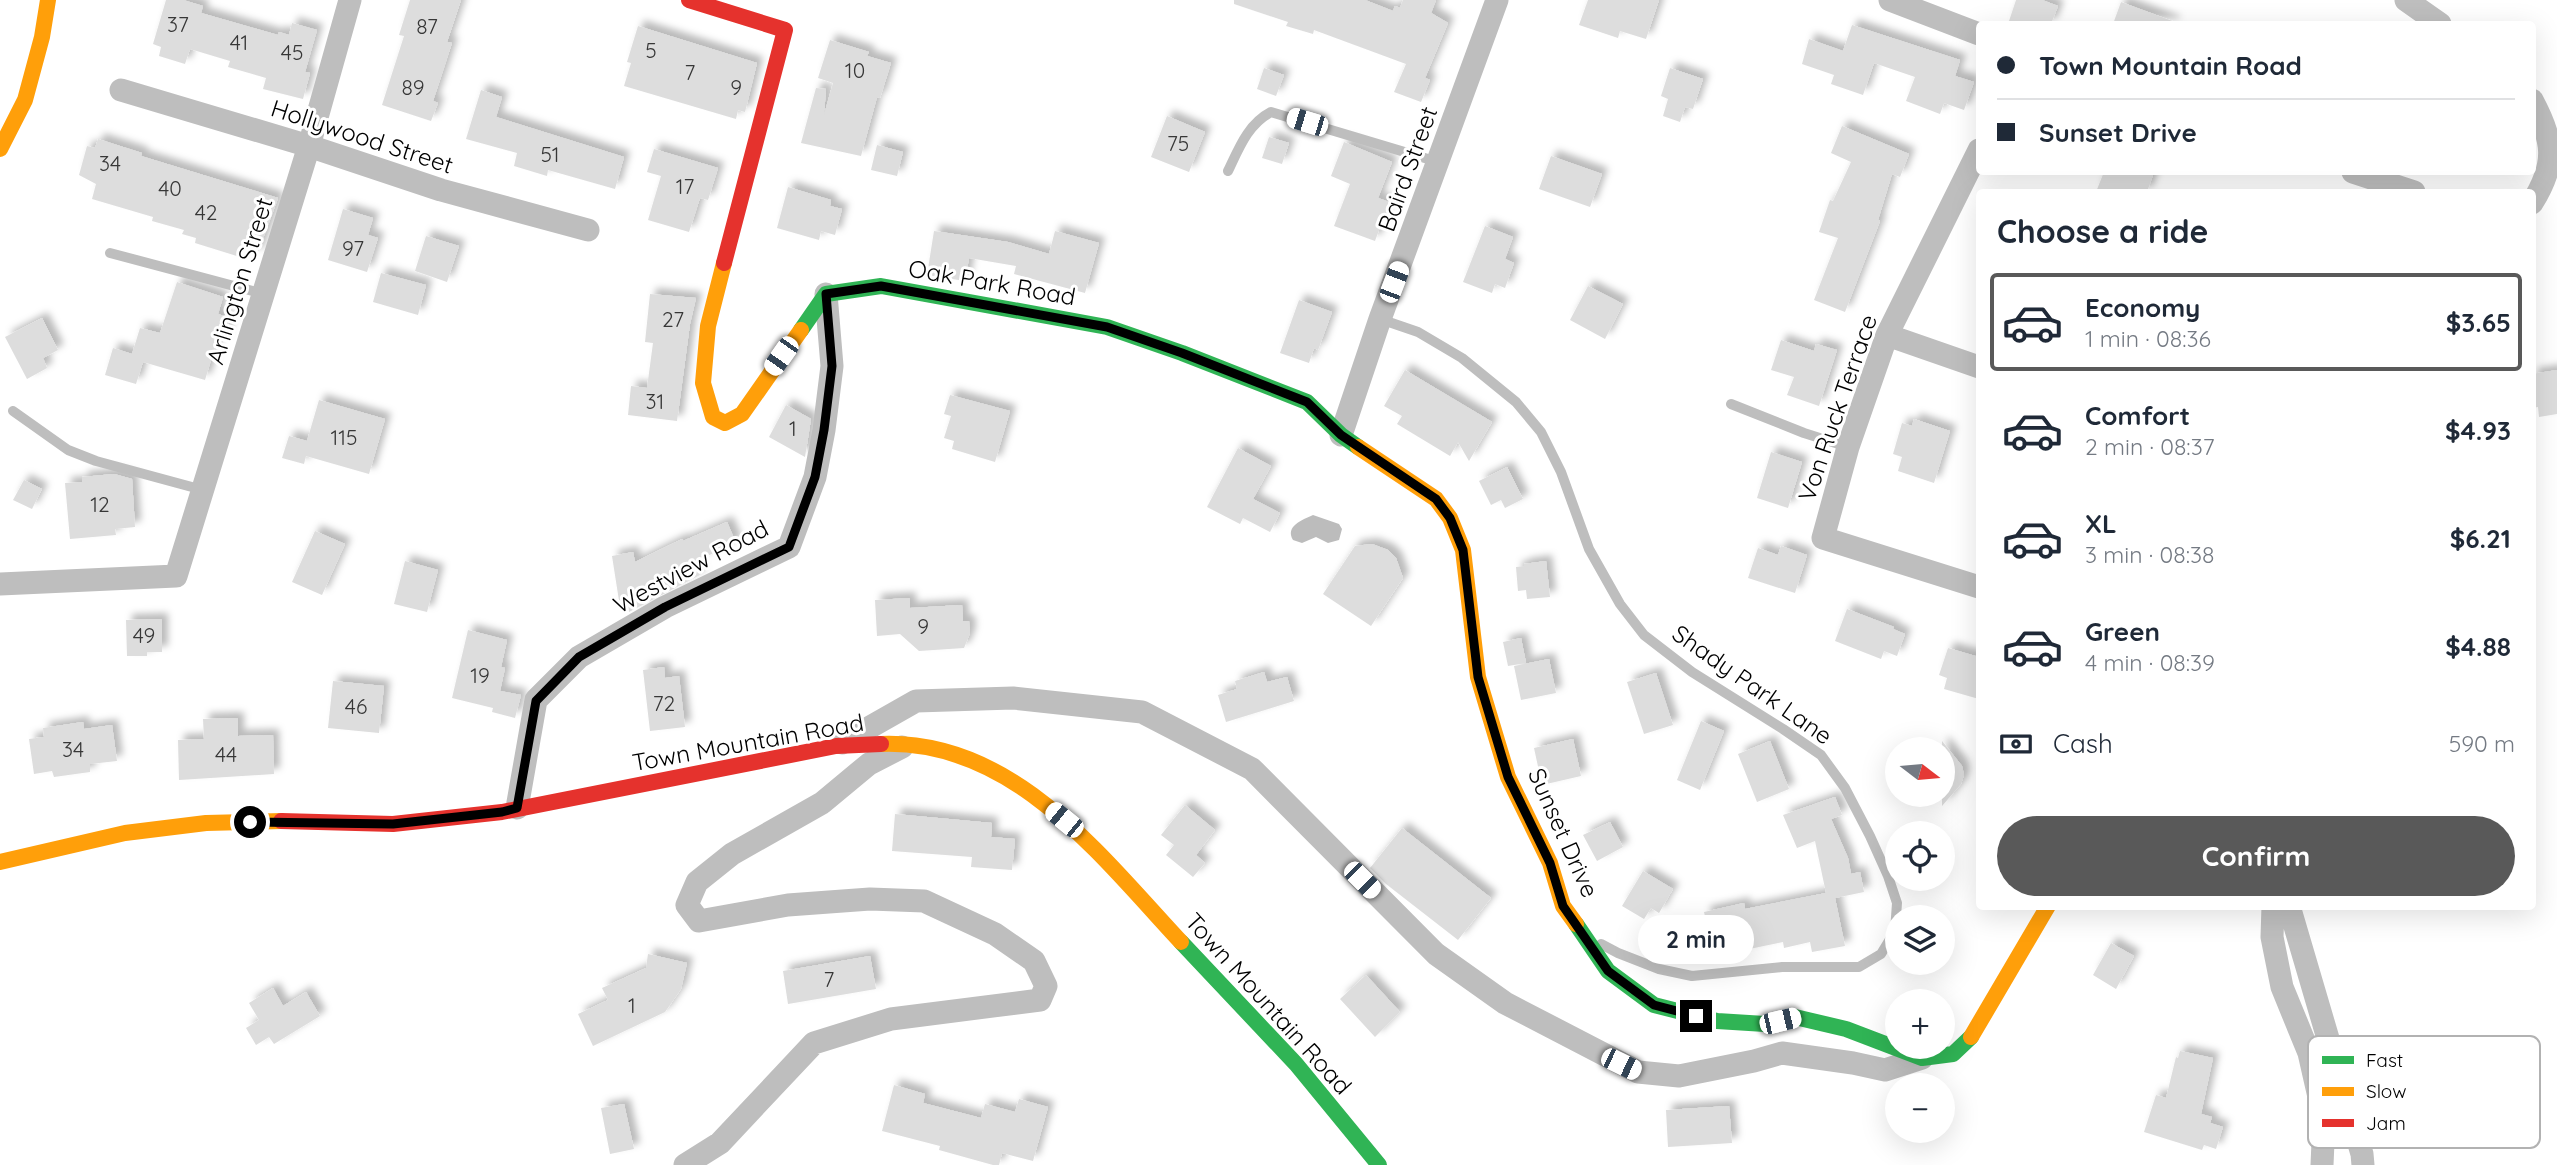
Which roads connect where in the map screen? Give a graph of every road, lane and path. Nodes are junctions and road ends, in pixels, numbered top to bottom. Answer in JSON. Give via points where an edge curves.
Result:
{"nodes":[{"id":1,"x":48,"y":0,"type":"edge"},
{"id":2,"x":350,"y":0,"type":"edge"},
{"id":3,"x":689,"y":0,"type":"edge"},
{"id":4,"x":1497,"y":0,"type":"edge"},
{"id":5,"x":1890,"y":0,"type":"edge"},
{"id":6,"x":2406,"y":0,"type":"edge"},
{"id":7,"x":2436,"y":21,"type":"edge"},
{"id":8,"x":1976,"y":33,"type":"edge"},
{"id":9,"x":121,"y":90,"type":"dead end"},
{"id":10,"x":2536,"y":107,"type":"edge"},
{"id":11,"x":309,"y":146,"type":"junction"},
{"id":12,"x":0,"y":149,"type":"edge"},
{"id":13,"x":1976,"y":156,"type":"edge"},
{"id":14,"x":1438,"y":162,"type":"junction"},
{"id":15,"x":1228,"y":171,"type":"dead end"},
{"id":16,"x":2362,"y":175,"type":"edge"},
{"id":17,"x":2405,"y":189,"type":"edge"},
{"id":18,"x":2536,"y":197,"type":"edge"},
{"id":19,"x":588,"y":230,"type":"dead end"},
{"id":20,"x":110,"y":253,"type":"dead end"},
{"id":21,"x":264,"y":294,"type":"junction"},
{"id":22,"x":826,"y":294,"type":"junction"},
{"id":23,"x":1380,"y":319,"type":"junction"},
{"id":24,"x":1887,"y":335,"type":"junction"},
{"id":25,"x":1976,"y":366,"type":"edge"},
{"id":26,"x":1731,"y":404,"type":"dead end"},
{"id":27,"x":13,"y":411,"type":"dead end"},
{"id":28,"x":1341,"y":435,"type":"junction"},
{"id":29,"x":1848,"y":447,"type":"junction"},
{"id":30,"x":203,"y":490,"type":"junction"},
{"id":31,"x":0,"y":584,"type":"edge"},
{"id":32,"x":1976,"y":586,"type":"edge"},
{"id":33,"x":908,"y":743,"type":"junction"},
{"id":34,"x":836,"y":746,"type":"junction"},
{"id":35,"x":517,"y":808,"type":"junction"},
{"id":36,"x":0,"y":862,"type":"edge"},
{"id":37,"x":2046,"y":910,"type":"edge"},
{"id":38,"x":2273,"y":910,"type":"edge"},
{"id":39,"x":2290,"y":910,"type":"edge"},
{"id":40,"x":1583,"y":933,"type":"junction"},
{"id":41,"x":2328,"y":1036,"type":"edge"},
{"id":42,"x":1885,"y":1044,"type":"edge"},
{"id":43,"x":2308,"y":1051,"type":"edge"},
{"id":44,"x":1955,"y":1052,"type":"edge"},
{"id":45,"x":1919,"y":1059,"type":"edge"},
{"id":46,"x":685,"y":1165,"type":"edge"},
{"id":47,"x":1379,"y":1165,"type":"edge"}],
"edges":[{"from":1,"to":12,"type":"street","via":[[25,100]]},
{"from":2,"to":11,"type":"street","name":"Arlington Street"},
{"from":3,"to":22,"type":"street","via":[[785,30],[708,326],[703,383],[713,417],[725,423],[742,415]]},
{"from":4,"to":14,"type":"street","name":"Baird Street"},
{"from":5,"to":8,"type":"street"},
{"from":6,"to":7,"type":"street"},
{"from":9,"to":11,"type":"street","name":"Hollywood Street"},
{"from":10,"to":18,"type":"street","via":[[2545,124],[2551,155],[2546,181]]},
{"from":11,"to":19,"type":"street","name":"Hollywood Street","via":[[441,190]]},
{"from":11,"to":21,"type":"street","name":"Arlington Street"},
{"from":13,"to":24,"type":"street","name":"Von Ruck Terrace"},
{"from":14,"to":15,"type":"lane","via":[[1271,112],[1246,135]]},
{"from":14,"to":23,"type":"street","name":"Baird Street"},
{"from":16,"to":17,"type":"street"},
{"from":20,"to":21,"type":"lane"},
{"from":21,"to":30,"type":"street","name":"Arlington Street"},
{"from":22,"to":28,"type":"street","name":"Oak Park Road","via":[[881,286],[1107,327],[1307,402]]},
{"from":22,"to":35,"type":"street","name":"Westview Road","via":[[832,366],[824,430],[815,477],[789,547],[665,607],[579,657],[536,701]]},
{"from":23,"to":28,"type":"street","name":"Baird Street"},
{"from":23,"to":40,"type":"lane","name":"Shady Park Lane","via":[[1418,332],[1462,358],[1516,402],[1541,432],[1589,549],[1620,604],[1644,635],[1692,672],[1821,755],[1870,836],[1896,903],[1895,931],[1881,954],[1860,967],[1782,967],[1692,976],[1618,953]]},
{"from":24,"to":25,"type":"street"},
{"from":24,"to":29,"type":"street","name":"Von Ruck Terrace"},
{"from":26,"to":29,"type":"lane"},
{"from":27,"to":30,"type":"lane","via":[[68,450]]},
{"from":28,"to":40,"type":"street","name":"Sunset Drive","via":[[1436,499],[1450,518],[1463,550],[1478,677],[1508,777],[1550,863],[1563,906]]},
{"from":29,"to":32,"type":"street","name":"Von Ruck Terrace","via":[[1823,538]]},
{"from":30,"to":31,"type":"street","name":"Arlington Street","via":[[176,576]]},
{"from":33,"to":34,"type":"street","name":"Town Mountain Road"},
{"from":33,"to":46,"type":"street","via":[[869,764],[822,803],[732,854],[697,882],[687,905],[699,921],[788,905],[870,899],[924,901],[995,934],[1034,961],[1046,986],[1040,1000],[891,1019],[814,1043],[720,1143]]},
{"from":33,"to":47,"type":"street","name":"Town Mountain Road","via":[[959,754],[995,770],[1078,832],[1296,1064]]},
{"from":34,"to":35,"type":"street","name":"Town Mountain Road"},
{"from":34,"to":45,"type":"street","via":[[916,701],[1013,698],[1142,712],[1252,769],[1436,954],[1505,1003],[1638,1072],[1679,1076],[1782,1053],[1885,1070]]},
{"from":35,"to":36,"type":"street","name":"Town Mountain Road","via":[[393,824],[206,823],[125,833]]},
{"from":37,"to":44,"type":"street","via":[[1975,1033]]},
{"from":38,"to":43,"type":"street","via":[[2272,937],[2282,987]]},
{"from":39,"to":41,"type":"street"},
{"from":40,"to":42,"type":"street","name":"Sunset Drive","via":[[1608,971],[1654,1005],[1717,1021],[1765,1024],[1795,1017]]}]}
